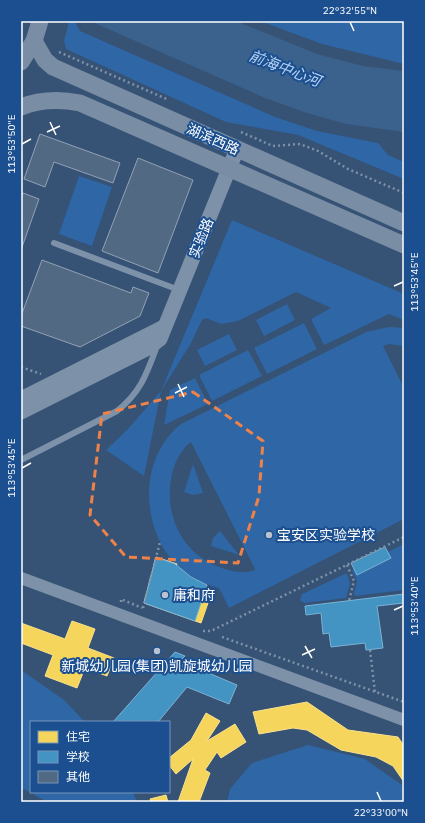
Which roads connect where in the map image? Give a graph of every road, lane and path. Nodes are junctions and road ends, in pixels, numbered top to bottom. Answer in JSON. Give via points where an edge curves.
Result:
{"nodes":[{"id":1,"x":37,"y":32,"type":"edge"},
{"id":2,"x":21,"y":62,"type":"edge"},
{"id":3,"x":54,"y":67,"type":"junction"},
{"id":4,"x":174,"y":102,"type":"dead end"},
{"id":5,"x":132,"y":103,"type":"junction"},
{"id":6,"x":21,"y":107,"type":"edge"},
{"id":7,"x":123,"y":121,"type":"junction"},
{"id":8,"x":238,"y":131,"type":"dead end"},
{"id":9,"x":237,"y":149,"type":"junction"},
{"id":10,"x":229,"y":168,"type":"junction"},
{"id":11,"x":404,"y":193,"type":"edge"},
{"id":12,"x":404,"y":223,"type":"edge"},
{"id":13,"x":54,"y":243,"type":"dead end"},
{"id":14,"x":404,"y":245,"type":"edge"},
{"id":15,"x":179,"y":290,"type":"junction"},
{"id":16,"x":162,"y":333,"type":"junction"},
{"id":17,"x":21,"y":366,"type":"edge"},
{"id":18,"x":45,"y":376,"type":"dead end"},
{"id":19,"x":21,"y":399,"type":"edge"},
{"id":20,"x":21,"y":412,"type":"edge"},
{"id":21,"x":21,"y":460,"type":"edge"},
{"id":22,"x":404,"y":537,"type":"edge"},
{"id":23,"x":160,"y":542,"type":"dead end"},
{"id":24,"x":347,"y":566,"type":"junction"},
{"id":25,"x":21,"y":578,"type":"edge"},
{"id":26,"x":121,"y":600,"type":"dead end"},
{"id":27,"x":348,"y":601,"type":"dead end"},
{"id":28,"x":143,"y":608,"type":"junction"},
{"id":29,"x":149,"y":610,"type":"dead end"},
{"id":30,"x":197,"y":628,"type":"dead end"},
{"id":31,"x":204,"y":631,"type":"junction"},
{"id":32,"x":212,"y":634,"type":"dead end"},
{"id":33,"x":219,"y":636,"type":"dead end"},
{"id":34,"x":370,"y":650,"type":"dead end"},
{"id":35,"x":375,"y":692,"type":"junction"},
{"id":36,"x":404,"y":702,"type":"edge"},
{"id":37,"x":404,"y":720,"type":"edge"}],
"edges":[{"from":1,"to":2,"type":"main road"},
{"from":1,"to":3,"type":"main road","name":"湖滨西路","via":[[45,60]]},
{"from":3,"to":4,"type":"path","via":[[60,51]]},
{"from":3,"to":5,"type":"main road","name":"湖滨西路"},
{"from":5,"to":7,"type":"main road","via":[[125,102],[119,107],[118,116]]},
{"from":5,"to":9,"type":"main road","name":"湖滨西路"},
{"from":6,"to":7,"type":"main road","name":"湖滨西路","via":[[47,100],[69,101],[94,108]]},
{"from":7,"to":10,"type":"main road","name":"湖滨西路"},
{"from":8,"to":11,"type":"path","number":"湖滨西路","via":[[273,146],[300,144],[318,151],[348,169]]},
{"from":9,"to":10,"type":"street","name":"实验路"},
{"from":9,"to":12,"type":"main road","name":"湖滨西路"},
{"from":10,"to":14,"type":"main road","name":"湖滨西路"},
{"from":10,"to":15,"type":"street","name":"实验路"},
{"from":13,"to":15,"type":"lane"},
{"from":15,"to":16,"type":"street","name":"实验路"},
{"from":16,"to":19,"type":"street"},
{"from":16,"to":20,"type":"street","via":[[148,348]]},
{"from":16,"to":21,"type":"lane","via":[[140,388],[127,403],[117,411]]},
{"from":17,"to":18,"type":"path"},
{"from":22,"to":24,"type":"path"},
{"from":23,"to":28,"type":"path"},
{"from":24,"to":27,"type":"path","via":[[354,581]]},
{"from":24,"to":31,"type":"path","via":[[211,631]]},
{"from":25,"to":37,"type":"street"},
{"from":26,"to":28,"type":"path"},
{"from":28,"to":29,"type":"path"},
{"from":30,"to":31,"type":"path"},
{"from":31,"to":32,"type":"path"},
{"from":33,"to":35,"type":"path"},
{"from":34,"to":35,"type":"path"},
{"from":35,"to":36,"type":"path"}]}
